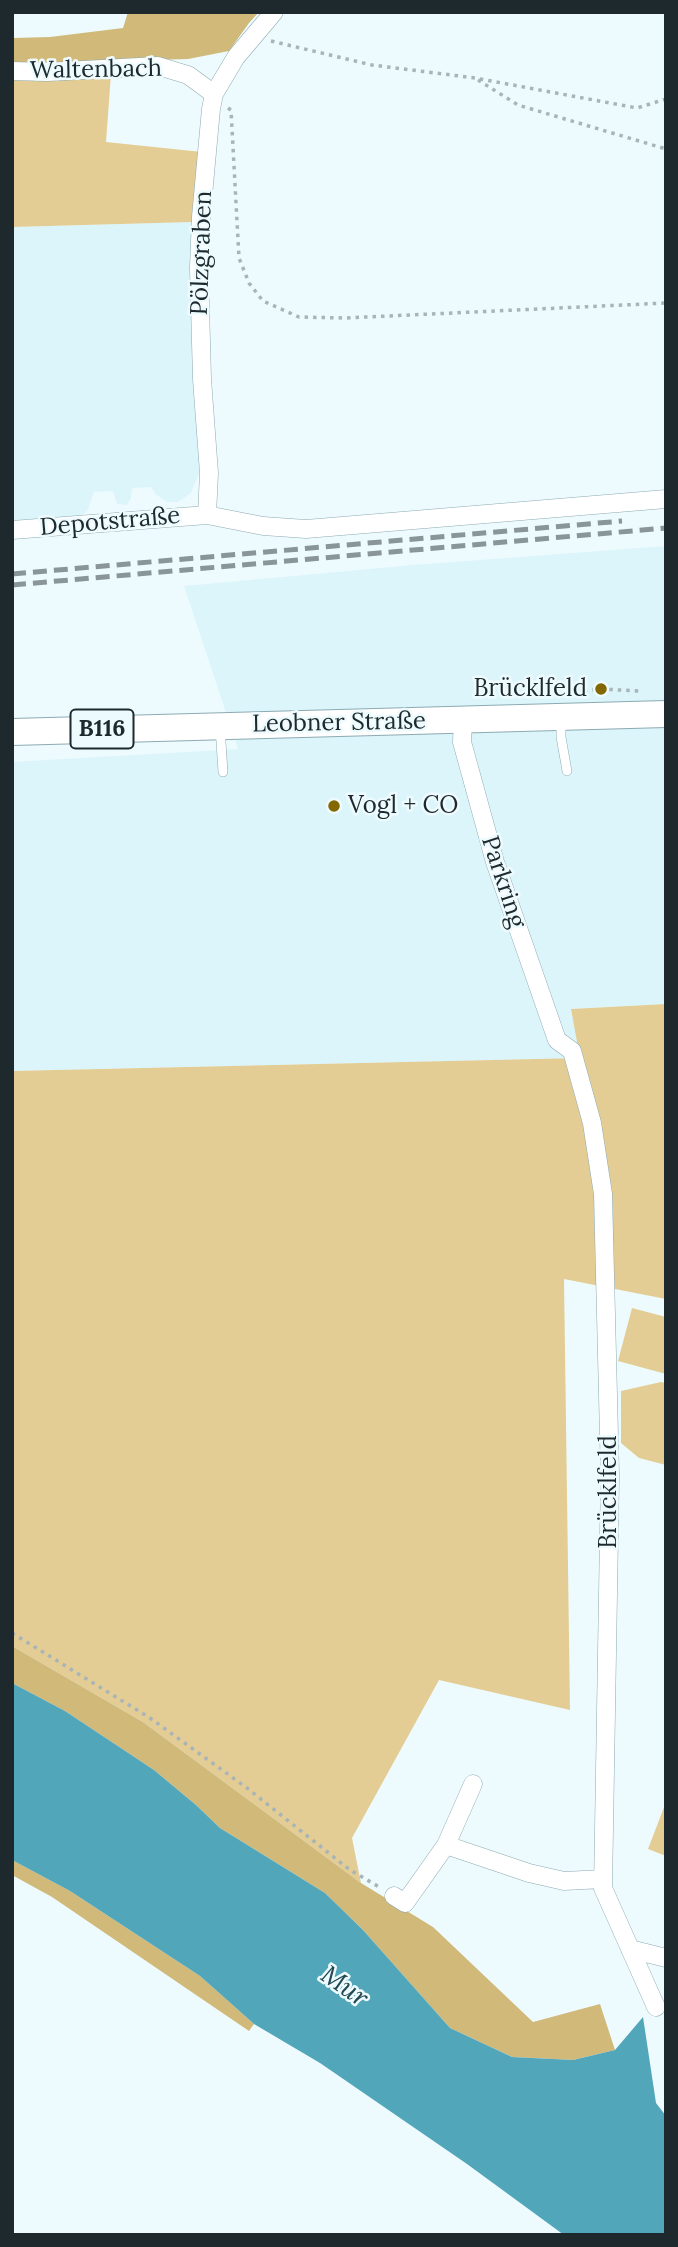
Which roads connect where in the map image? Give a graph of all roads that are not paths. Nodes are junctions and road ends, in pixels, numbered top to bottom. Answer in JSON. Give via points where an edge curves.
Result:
{"nodes":[{"id":1,"x":274,"y":12,"type":"edge"},
{"id":2,"x":12,"y":71,"type":"edge"},
{"id":3,"x":214,"y":94,"type":"junction"},
{"id":4,"x":666,"y":499,"type":"edge"},
{"id":5,"x":207,"y":514,"type":"junction"},
{"id":6,"x":12,"y":530,"type":"edge"},
{"id":7,"x":666,"y":714,"type":"edge"},
{"id":8,"x":561,"y":718,"type":"junction"},
{"id":9,"x":463,"y":721,"type":"junction"},
{"id":10,"x":220,"y":726,"type":"junction"},
{"id":11,"x":12,"y":732,"type":"edge"},
{"id":12,"x":567,"y":771,"type":"dead end"},
{"id":13,"x":222,"y":772,"type":"dead end"},
{"id":14,"x":557,"y":1040,"type":"joint"},
{"id":15,"x":473,"y":1784,"type":"dead end"},
{"id":16,"x":446,"y":1845,"type":"junction"},
{"id":17,"x":603,"y":1879,"type":"junction"},
{"id":18,"x":394,"y":1896,"type":"road end"},
{"id":19,"x":630,"y":1949,"type":"junction"},
{"id":20,"x":666,"y":1958,"type":"edge"},
{"id":21,"x":656,"y":2007,"type":"dead end"}],
"edges":[{"from":1,"to":3,"type":"street","name":"Pölzgraben","via":[[236,57]]},
{"from":2,"to":3,"type":"street","name":"Waltenbach","via":[[159,66],[188,75]]},
{"from":3,"to":5,"type":"street","name":"Pölzgraben","via":[[199,268]]},
{"from":4,"to":5,"type":"street","name":"Depotstraße","via":[[306,529]]},
{"from":5,"to":6,"type":"street","name":"Depotstraße"},
{"from":7,"to":8,"type":"main road","name":"Leobner Straße","number":"B116"},
{"from":8,"to":9,"type":"main road","name":"Leobner Straße","number":"B116"},
{"from":8,"to":12,"type":"lane"},
{"from":9,"to":10,"type":"main road","name":"Leobner Straße","number":"B116"},
{"from":9,"to":14,"type":"street","name":"Parkring","via":[[462,742],[495,862]]},
{"from":10,"to":11,"type":"main road","name":"Leobner Straße","number":"B116"},
{"from":10,"to":13,"type":"lane"},
{"from":14,"to":17,"type":"street","name":"Brücklfeld","via":[[572,1051],[592,1123],[603,1194],[610,1476]]},
{"from":15,"to":16,"type":"street"},
{"from":16,"to":17,"type":"street","via":[[564,1881]]},
{"from":16,"to":18,"type":"street","via":[[405,1903]]},
{"from":17,"to":19,"type":"street","name":"Brücklfeld"},
{"from":19,"to":20,"type":"street"},
{"from":19,"to":21,"type":"street","name":"Brücklfeld"}]}
